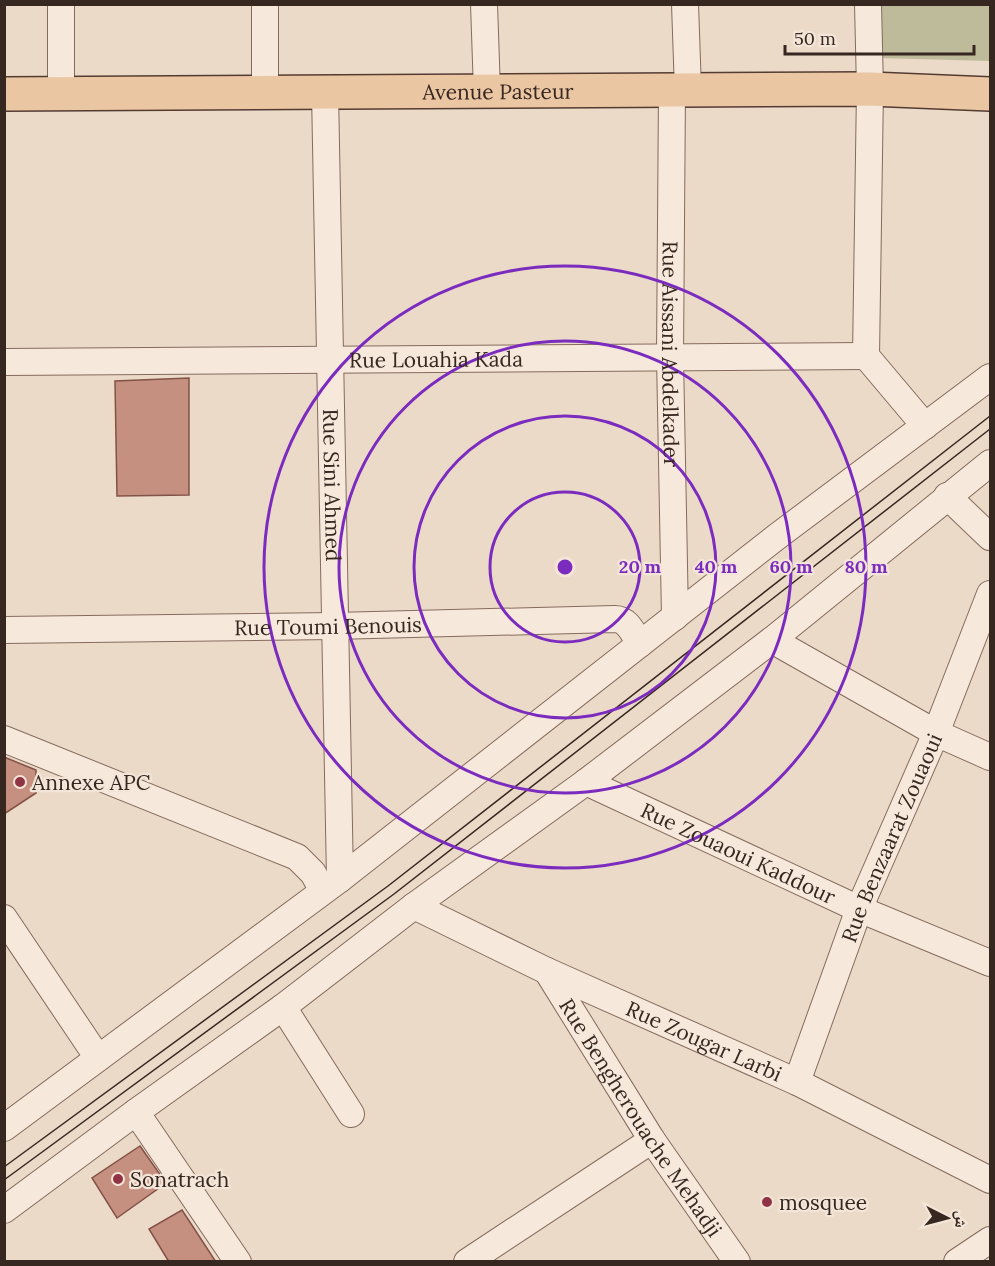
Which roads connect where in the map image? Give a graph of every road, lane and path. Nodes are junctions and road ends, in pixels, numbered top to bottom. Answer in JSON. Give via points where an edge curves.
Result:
{"nodes":[{"id":1,"x":61,"y":4,"type":"edge"},
{"id":2,"x":265,"y":4,"type":"edge"},
{"id":3,"x":484,"y":4,"type":"edge"},
{"id":4,"x":685,"y":4,"type":"edge"},
{"id":5,"x":868,"y":4,"type":"edge"},
{"id":6,"x":870,"y":89,"type":"junction"},
{"id":7,"x":680,"y":90,"type":"junction"},
{"id":8,"x":487,"y":91,"type":"junction"},
{"id":9,"x":265,"y":92,"type":"junction"},
{"id":10,"x":325,"y":92,"type":"junction"},
{"id":11,"x":61,"y":93,"type":"junction"},
{"id":12,"x":4,"y":94,"type":"edge"},
{"id":13,"x":990,"y":94,"type":"edge"},
{"id":14,"x":866,"y":356,"type":"junction"},
{"id":15,"x":670,"y":357,"type":"junction"},
{"id":16,"x":329,"y":359,"type":"junction"},
{"id":17,"x":4,"y":362,"type":"edge"},
{"id":18,"x":990,"y":377,"type":"edge"},
{"id":19,"x":925,"y":426,"type":"junction"},
{"id":20,"x":990,"y":463,"type":"edge"},
{"id":21,"x":979,"y":486,"type":"edge"},
{"id":22,"x":947,"y":496,"type":"junction"},
{"id":23,"x":990,"y":537,"type":"edge"},
{"id":24,"x":990,"y":594,"type":"edge"},
{"id":25,"x":675,"y":616,"type":"junction"},
{"id":26,"x":334,"y":626,"type":"junction"},
{"id":27,"x":4,"y":630,"type":"edge"},
{"id":28,"x":772,"y":640,"type":"junction"},
{"id":29,"x":640,"y":644,"type":"junction"},
{"id":30,"x":936,"y":733,"type":"junction"},
{"id":31,"x":4,"y":739,"type":"edge"},
{"id":32,"x":990,"y":757,"type":"edge"},
{"id":33,"x":586,"y":782,"type":"junction"},
{"id":34,"x":331,"y":885,"type":"junction"},
{"id":35,"x":414,"y":906,"type":"junction"},
{"id":36,"x":859,"y":909,"type":"junction"},
{"id":37,"x":4,"y":918,"type":"edge"},
{"id":38,"x":990,"y":963,"type":"edge"},
{"id":39,"x":547,"y":971,"type":"junction"},
{"id":40,"x":283,"y":1006,"type":"junction"},
{"id":41,"x":98,"y":1058,"type":"junction"},
{"id":42,"x":797,"y":1082,"type":"junction"},
{"id":43,"x":136,"y":1112,"type":"junction"},
{"id":44,"x":351,"y":1114,"type":"dead end"},
{"id":45,"x":4,"y":1128,"type":"edge"},
{"id":46,"x":652,"y":1140,"type":"junction"},
{"id":47,"x":990,"y":1180,"type":"edge"},
{"id":48,"x":4,"y":1210,"type":"edge"},
{"id":49,"x":990,"y":1240,"type":"edge"},
{"id":50,"x":238,"y":1262,"type":"edge"},
{"id":51,"x":467,"y":1262,"type":"edge"},
{"id":52,"x":737,"y":1262,"type":"edge"},
{"id":53,"x":957,"y":1262,"type":"edge"}],
"edges":[{"from":1,"to":11,"type":"street"},
{"from":2,"to":9,"type":"street"},
{"from":3,"to":8,"type":"street"},
{"from":4,"to":7,"type":"street","name":"Rue Aissani Abdelkader"},
{"from":5,"to":6,"type":"street"},
{"from":6,"to":7,"type":"main road","name":"Avenue Pasteur"},
{"from":6,"to":13,"type":"main road","name":"Avenue Pasteur"},
{"from":6,"to":14,"type":"street"},
{"from":7,"to":8,"type":"main road","name":"Avenue Pasteur"},
{"from":7,"to":15,"type":"street","name":"Rue Aissani Abdelkader"},
{"from":8,"to":10,"type":"main road","name":"Avenue Pasteur"},
{"from":9,"to":10,"type":"main road","name":"Avenue Pasteur"},
{"from":9,"to":11,"type":"main road","name":"Avenue Pasteur"},
{"from":10,"to":16,"type":"street","name":"Rue Sini Ahmed"},
{"from":11,"to":12,"type":"main road","name":"Avenue Pasteur"},
{"from":14,"to":15,"type":"street","name":"Rue Louahia Kada"},
{"from":14,"to":19,"type":"street"},
{"from":15,"to":16,"type":"street","name":"Rue Louahia Kada"},
{"from":15,"to":25,"type":"street","name":"Rue Aissani Abdelkader"},
{"from":16,"to":17,"type":"street","name":"Rue Louahia Kada"},
{"from":16,"to":26,"type":"street","name":"Rue Sini Ahmed"},
{"from":18,"to":19,"type":"street"},
{"from":19,"to":25,"type":"street"},
{"from":20,"to":21,"type":"street"},
{"from":21,"to":22,"type":"street"},
{"from":22,"to":23,"type":"street"},
{"from":22,"to":28,"type":"street"},
{"from":24,"to":30,"type":"street","name":"Rue Benzaarat Zouaoui"},
{"from":25,"to":29,"type":"street"},
{"from":26,"to":27,"type":"street","name":"Rue Toumi Benouis"},
{"from":26,"to":29,"type":"street","name":"Rue Toumi Benouis","via":[[621,619]]},
{"from":26,"to":34,"type":"street","name":"Rue Sini Ahmed"},
{"from":28,"to":30,"type":"street"},
{"from":28,"to":33,"type":"street"},
{"from":29,"to":34,"type":"street"},
{"from":30,"to":32,"type":"street"},
{"from":30,"to":36,"type":"street","name":"Rue Benzaarat Zouaoui"},
{"from":31,"to":34,"type":"street","via":[[297,857]]},
{"from":33,"to":35,"type":"street"},
{"from":33,"to":36,"type":"street","name":"Rue Zouaoui Kaddour"},
{"from":34,"to":41,"type":"street"},
{"from":35,"to":39,"type":"street","name":"Rue Zougar Larbi"},
{"from":35,"to":40,"type":"street"},
{"from":36,"to":38,"type":"street","name":"Rue Zouaoui Kaddour"},
{"from":36,"to":42,"type":"street","name":"Rue Benzaarat Zouaoui"},
{"from":37,"to":41,"type":"street"},
{"from":39,"to":42,"type":"street","name":"Rue Zougar Larbi"},
{"from":39,"to":46,"type":"street","name":"Rue Bengherouache Mehadji"},
{"from":40,"to":43,"type":"street"},
{"from":40,"to":44,"type":"street"},
{"from":41,"to":45,"type":"street"},
{"from":42,"to":47,"type":"street","name":"Rue Zougar Larbi"},
{"from":43,"to":48,"type":"street"},
{"from":43,"to":50,"type":"street"},
{"from":46,"to":51,"type":"street"},
{"from":46,"to":52,"type":"street","name":"Rue Bengherouache Mehadji"},
{"from":49,"to":53,"type":"street"}]}
